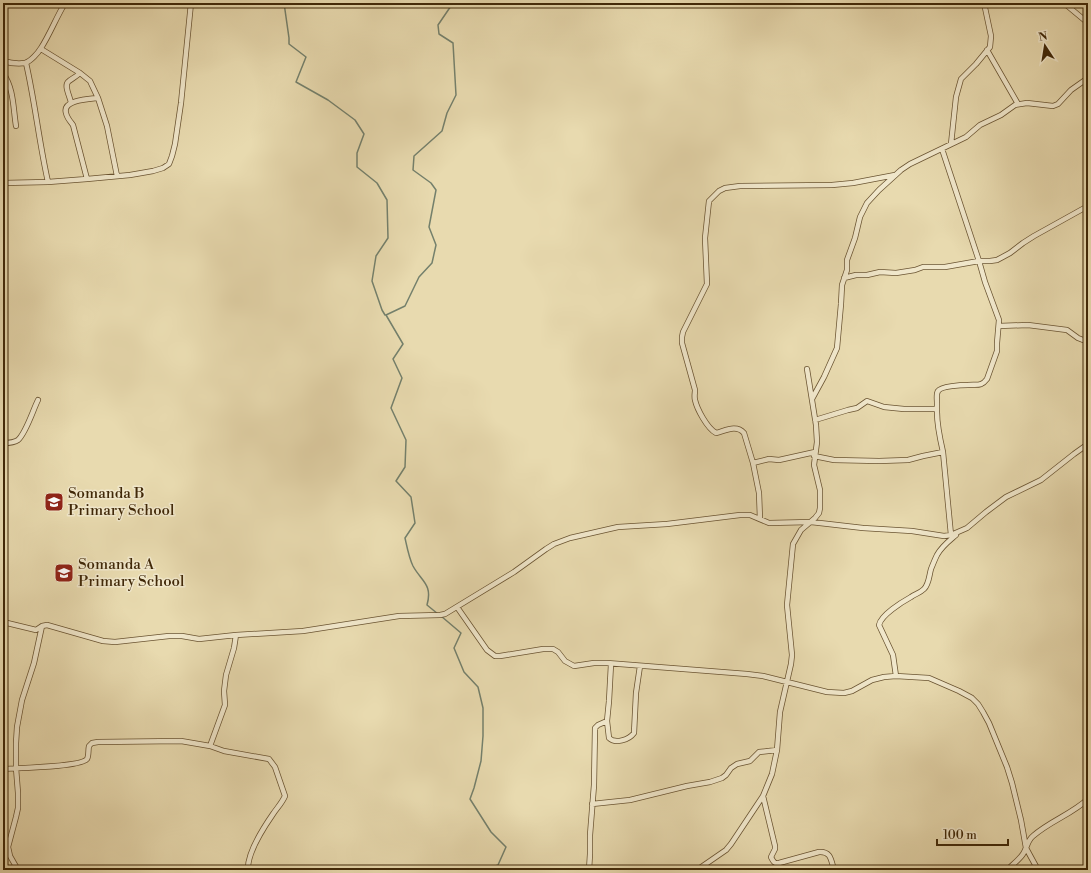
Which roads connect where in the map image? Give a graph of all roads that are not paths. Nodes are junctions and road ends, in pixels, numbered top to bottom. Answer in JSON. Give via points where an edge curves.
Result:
{"nodes":[{"id":1,"x":65,"y":3,"type":"edge"},
{"id":2,"x":191,"y":3,"type":"edge"},
{"id":3,"x":984,"y":3,"type":"edge"},
{"id":4,"x":1064,"y":3,"type":"edge"},
{"id":5,"x":1088,"y":23,"type":"edge"},
{"id":6,"x":41,"y":49,"type":"junction"},
{"id":7,"x":988,"y":50,"type":"junction"},
{"id":8,"x":3,"y":61,"type":"edge"},
{"id":9,"x":26,"y":63,"type":"junction"},
{"id":10,"x":3,"y":72,"type":"edge"},
{"id":11,"x":80,"y":73,"type":"junction"},
{"id":12,"x":1088,"y":78,"type":"edge"},
{"id":13,"x":98,"y":98,"type":"junction"},
{"id":14,"x":71,"y":103,"type":"junction"},
{"id":15,"x":1018,"y":104,"type":"junction"},
{"id":16,"x":16,"y":126,"type":"dead end"},
{"id":17,"x":951,"y":144,"type":"junction"},
{"id":18,"x":942,"y":149,"type":"junction"},
{"id":19,"x":895,"y":175,"type":"junction"},
{"id":20,"x":117,"y":176,"type":"junction"},
{"id":21,"x":87,"y":179,"type":"junction"},
{"id":22,"x":48,"y":182,"type":"junction"},
{"id":23,"x":3,"y":183,"type":"edge"},
{"id":24,"x":1088,"y":206,"type":"edge"},
{"id":25,"x":979,"y":261,"type":"junction"},
{"id":26,"x":844,"y":278,"type":"junction"},
{"id":27,"x":999,"y":326,"type":"junction"},
{"id":28,"x":1088,"y":342,"type":"edge"},
{"id":29,"x":807,"y":369,"type":"dead end"},
{"id":30,"x":812,"y":399,"type":"junction"},
{"id":31,"x":38,"y":400,"type":"dead end"},
{"id":32,"x":937,"y":409,"type":"junction"},
{"id":33,"x":815,"y":420,"type":"junction"},
{"id":34,"x":3,"y":443,"type":"edge"},
{"id":35,"x":1088,"y":444,"type":"edge"},
{"id":36,"x":943,"y":452,"type":"junction"},
{"id":37,"x":815,"y":454,"type":"junction"},
{"id":38,"x":753,"y":463,"type":"junction"},
{"id":39,"x":760,"y":519,"type":"junction"},
{"id":40,"x":811,"y":522,"type":"junction"},
{"id":41,"x":959,"y":532,"type":"junction"},
{"id":42,"x":951,"y":535,"type":"junction"},
{"id":43,"x":457,"y":607,"type":"junction"},
{"id":44,"x":3,"y":622,"type":"edge"},
{"id":45,"x":42,"y":626,"type":"junction"},
{"id":46,"x":236,"y":635,"type":"junction"},
{"id":47,"x":611,"y":664,"type":"junction"},
{"id":48,"x":640,"y":666,"type":"junction"},
{"id":49,"x":896,"y":676,"type":"junction"},
{"id":50,"x":787,"y":683,"type":"junction"},
{"id":51,"x":607,"y":721,"type":"junction"},
{"id":52,"x":210,"y":746,"type":"junction"},
{"id":53,"x":777,"y":750,"type":"junction"},
{"id":54,"x":16,"y":768,"type":"junction"},
{"id":55,"x":3,"y":769,"type":"edge"},
{"id":56,"x":763,"y":796,"type":"junction"},
{"id":57,"x":1088,"y":799,"type":"edge"},
{"id":58,"x":592,"y":804,"type":"junction"},
{"id":59,"x":1026,"y":848,"type":"junction"},
{"id":60,"x":18,"y":870,"type":"edge"},
{"id":61,"x":248,"y":870,"type":"edge"},
{"id":62,"x":589,"y":870,"type":"edge"},
{"id":63,"x":697,"y":870,"type":"edge"},
{"id":64,"x":834,"y":870,"type":"edge"},
{"id":65,"x":1008,"y":870,"type":"edge"},
{"id":66,"x":1038,"y":870,"type":"edge"}],
"edges":[{"from":1,"to":6,"type":"street"},
{"from":2,"to":20,"type":"street","via":[[181,103],[175,144],[169,164],[140,174]]},
{"from":3,"to":7,"type":"street","via":[[991,36]]},
{"from":4,"to":5,"type":"street"},
{"from":6,"to":9,"type":"street"},
{"from":6,"to":11,"type":"street"},
{"from":7,"to":15,"type":"street"},
{"from":7,"to":17,"type":"street","via":[[961,79],[956,97]]},
{"from":8,"to":9,"type":"street"},
{"from":9,"to":22,"type":"street"},
{"from":10,"to":16,"type":"street","via":[[12,92]]},
{"from":11,"to":13,"type":"street","via":[[90,81]]},
{"from":11,"to":14,"type":"street","via":[[66,85]]},
{"from":12,"to":15,"type":"street","via":[[1053,106]]},
{"from":13,"to":14,"type":"street"},
{"from":13,"to":20,"type":"street","via":[[107,126]]},
{"from":14,"to":21,"type":"street","via":[[67,106],[66,114],[73,125]]},
{"from":15,"to":17,"type":"street"},
{"from":17,"to":18,"type":"street"},
{"from":18,"to":19,"type":"street","via":[[910,164]]},
{"from":18,"to":25,"type":"street"},
{"from":19,"to":26,"type":"street","via":[[883,185],[863,210]]},
{"from":19,"to":38,"type":"street","via":[[853,183],[725,188],[709,201],[705,238],[706,284],[683,332],[682,344],[697,407],[710,429],[716,433],[733,428],[742,430]]},
{"from":20,"to":21,"type":"street"},
{"from":21,"to":22,"type":"street"},
{"from":22,"to":23,"type":"street"},
{"from":24,"to":25,"type":"street","via":[[1002,258]]},
{"from":25,"to":26,"type":"street"},
{"from":25,"to":27,"type":"street"},
{"from":26,"to":30,"type":"street","via":[[837,348]]},
{"from":27,"to":28,"type":"street","via":[[1028,325],[1067,330]]},
{"from":27,"to":32,"type":"street","via":[[997,351],[987,379],[981,385],[939,389]]},
{"from":29,"to":30,"type":"street"},
{"from":30,"to":33,"type":"street"},
{"from":31,"to":34,"type":"street","via":[[18,440]]},
{"from":32,"to":33,"type":"street","via":[[904,410],[867,401],[857,408]]},
{"from":32,"to":36,"type":"street"},
{"from":33,"to":37,"type":"street"},
{"from":35,"to":41,"type":"street","via":[[1041,480],[1002,500]]},
{"from":36,"to":37,"type":"street","via":[[908,460],[879,461],[834,460]]},
{"from":36,"to":42,"type":"street"},
{"from":37,"to":38,"type":"street"},
{"from":37,"to":40,"type":"street","via":[[814,471],[821,501],[819,513]]},
{"from":38,"to":39,"type":"street","via":[[759,493]]},
{"from":39,"to":40,"type":"street","via":[[769,523]]},
{"from":39,"to":43,"type":"street","via":[[740,515],[618,527],[570,538],[554,544]]},
{"from":40,"to":42,"type":"street"},
{"from":40,"to":50,"type":"street","via":[[801,530],[794,544],[788,605],[792,655]]},
{"from":41,"to":42,"type":"street"},
{"from":41,"to":49,"type":"street","via":[[941,548],[926,587],[880,620],[879,625],[893,655]]},
{"from":43,"to":46,"type":"street","via":[[440,616],[399,616],[303,631]]},
{"from":43,"to":47,"type":"street","via":[[487,650],[495,656],[553,649],[574,666]]},
{"from":44,"to":45,"type":"street","via":[[36,630]]},
{"from":45,"to":46,"type":"street","via":[[52,626],[107,642],[169,636],[199,639]]},
{"from":45,"to":54,"type":"street","via":[[17,727]]},
{"from":46,"to":52,"type":"street","via":[[226,675],[224,705]]},
{"from":47,"to":48,"type":"street"},
{"from":47,"to":51,"type":"street"},
{"from":48,"to":50,"type":"street","via":[[747,674]]},
{"from":48,"to":51,"type":"street","via":[[633,734],[628,738],[614,741],[609,738]]},
{"from":49,"to":50,"type":"street","via":[[872,680],[852,691],[844,692],[827,692]]},
{"from":49,"to":59,"type":"street","via":[[929,678],[959,691],[978,704],[989,723],[1012,783]]},
{"from":50,"to":53,"type":"street","via":[[780,712]]},
{"from":51,"to":58,"type":"street","via":[[596,728]]},
{"from":52,"to":54,"type":"street","via":[[162,740],[98,742],[88,746],[88,758],[77,763]]},
{"from":52,"to":61,"type":"street","via":[[269,759],[275,767],[284,793],[284,798],[268,821],[250,856]]},
{"from":53,"to":56,"type":"street","via":[[772,774]]},
{"from":53,"to":58,"type":"street","via":[[759,752],[750,761],[737,764],[722,778],[710,782],[630,800]]},
{"from":54,"to":55,"type":"street"},
{"from":54,"to":60,"type":"street","via":[[18,808],[8,847]]},
{"from":56,"to":63,"type":"street","via":[[726,850]]},
{"from":56,"to":64,"type":"street","via":[[775,846],[772,857],[774,862],[779,863],[823,851],[829,856]]},
{"from":57,"to":59,"type":"street","via":[[1032,836]]},
{"from":58,"to":62,"type":"street"},
{"from":59,"to":65,"type":"street"},
{"from":59,"to":66,"type":"street"}]}
